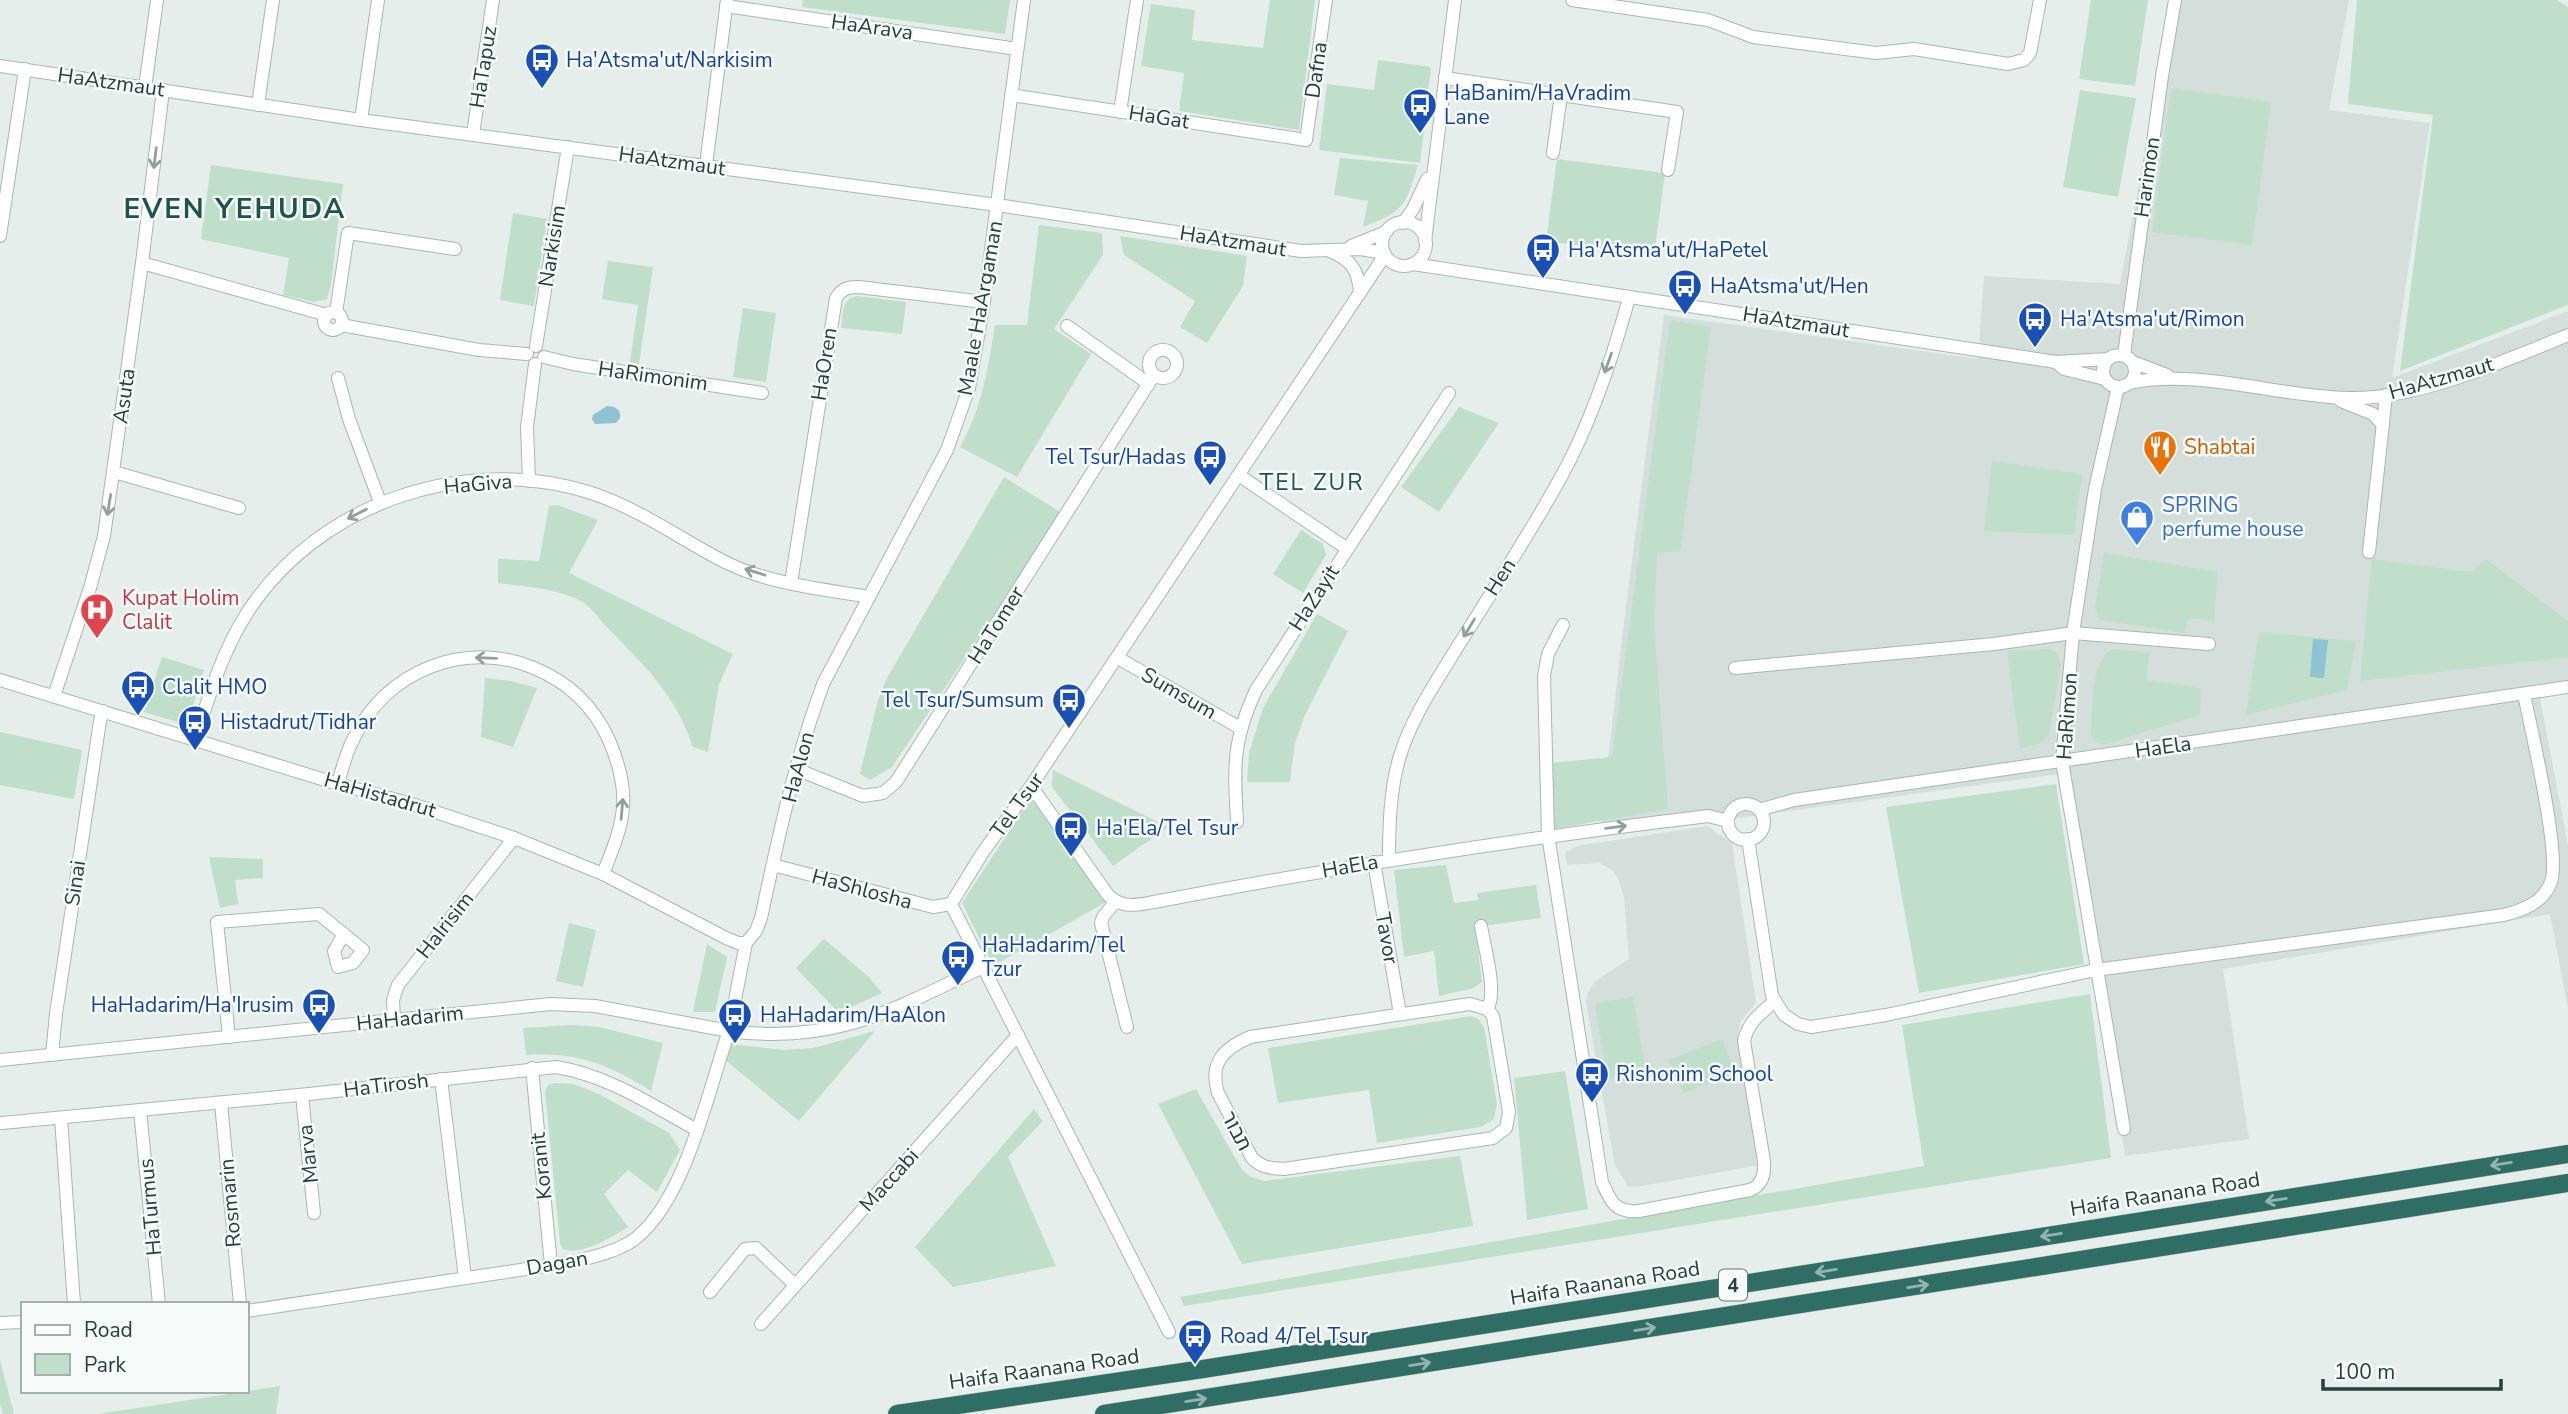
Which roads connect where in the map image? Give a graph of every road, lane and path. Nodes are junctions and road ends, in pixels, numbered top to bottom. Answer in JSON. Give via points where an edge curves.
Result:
{"nodes":[{"id":1,"x":156,"y":0,"type":"edge"},
{"id":2,"x":273,"y":0,"type":"edge"},
{"id":3,"x":378,"y":0,"type":"edge"},
{"id":4,"x":493,"y":0,"type":"edge"},
{"id":5,"x":1024,"y":0,"type":"edge"},
{"id":6,"x":1137,"y":0,"type":"edge"},
{"id":7,"x":1326,"y":0,"type":"edge"},
{"id":8,"x":1455,"y":0,"type":"edge"},
{"id":9,"x":1572,"y":0,"type":"edge"},
{"id":10,"x":2040,"y":0,"type":"edge"},
{"id":11,"x":2175,"y":0,"type":"edge"},
{"id":12,"x":726,"y":3,"type":"edge"},
{"id":13,"x":1017,"y":49,"type":"junction"},
{"id":14,"x":0,"y":66,"type":"edge"},
{"id":15,"x":25,"y":69,"type":"junction"},
{"id":16,"x":1445,"y":78,"type":"junction"},
{"id":17,"x":145,"y":88,"type":"junction"},
{"id":18,"x":163,"y":90,"type":"junction"},
{"id":19,"x":1011,"y":95,"type":"junction"},
{"id":20,"x":1561,"y":95,"type":"junction"},
{"id":21,"x":258,"y":105,"type":"junction"},
{"id":22,"x":1120,"y":112,"type":"junction"},
{"id":23,"x":361,"y":120,"type":"junction"},
{"id":24,"x":473,"y":134,"type":"junction"},
{"id":25,"x":1306,"y":140,"type":"joint"},
{"id":26,"x":568,"y":147,"type":"junction"},
{"id":27,"x":1553,"y":153,"type":"dead end"},
{"id":28,"x":1434,"y":163,"type":"junction"},
{"id":29,"x":706,"y":165,"type":"junction"},
{"id":30,"x":1668,"y":170,"type":"dead end"},
{"id":31,"x":997,"y":205,"type":"junction"},
{"id":32,"x":1403,"y":223,"type":"junction"},
{"id":33,"x":1386,"y":232,"type":"junction"},
{"id":34,"x":0,"y":236,"type":"edge"},
{"id":35,"x":1425,"y":245,"type":"junction"},
{"id":36,"x":455,"y":249,"type":"dead end"},
{"id":37,"x":1344,"y":249,"type":"junction"},
{"id":38,"x":1330,"y":251,"type":"junction"},
{"id":39,"x":1385,"y":254,"type":"junction"},
{"id":40,"x":142,"y":264,"type":"junction"},
{"id":41,"x":1406,"y":265,"type":"junction"},
{"id":42,"x":1454,"y":272,"type":"junction"},
{"id":43,"x":1360,"y":292,"type":"junction"},
{"id":44,"x":1629,"y":298,"type":"junction"},
{"id":45,"x":984,"y":302,"type":"junction"},
{"id":46,"x":1350,"y":307,"type":"junction"},
{"id":47,"x":335,"y":318,"type":"junction"},
{"id":48,"x":1068,"y":326,"type":"dead end"},
{"id":49,"x":2568,"y":335,"type":"edge"},
{"id":50,"x":536,"y":355,"type":"junction"},
{"id":51,"x":2108,"y":359,"type":"junction"},
{"id":52,"x":2128,"y":359,"type":"junction"},
{"id":53,"x":2056,"y":362,"type":"junction"},
{"id":54,"x":338,"y":378,"type":"dead end"},
{"id":55,"x":2105,"y":379,"type":"junction"},
{"id":56,"x":2184,"y":379,"type":"junction"},
{"id":57,"x":2124,"y":385,"type":"junction"},
{"id":58,"x":762,"y":393,"type":"dead end"},
{"id":59,"x":1449,"y":393,"type":"dead end"},
{"id":60,"x":2386,"y":395,"type":"junction"},
{"id":61,"x":2328,"y":396,"type":"junction"},
{"id":62,"x":2383,"y":425,"type":"junction"},
{"id":63,"x":114,"y":472,"type":"junction"},
{"id":64,"x":1240,"y":476,"type":"junction"},
{"id":65,"x":529,"y":481,"type":"junction"},
{"id":66,"x":380,"y":502,"type":"junction"},
{"id":67,"x":239,"y":508,"type":"dead end"},
{"id":68,"x":1346,"y":548,"type":"junction"},
{"id":69,"x":2370,"y":552,"type":"dead end"},
{"id":70,"x":791,"y":583,"type":"junction"},
{"id":71,"x":869,"y":597,"type":"junction"},
{"id":72,"x":1563,"y":625,"type":"dead end"},
{"id":73,"x":2073,"y":633,"type":"junction"},
{"id":74,"x":2209,"y":644,"type":"dead end"},
{"id":75,"x":1118,"y":658,"type":"junction"},
{"id":76,"x":1735,"y":668,"type":"dead end"},
{"id":77,"x":0,"y":680,"type":"edge"},
{"id":78,"x":2568,"y":687,"type":"edge"},
{"id":79,"x":2525,"y":694,"type":"junction"},
{"id":80,"x":54,"y":696,"type":"junction"},
{"id":81,"x":103,"y":711,"type":"junction"},
{"id":82,"x":1240,"y":728,"type":"junction"},
{"id":83,"x":195,"y":740,"type":"junction"},
{"id":84,"x":2062,"y":761,"type":"junction"},
{"id":85,"x":796,"y":769,"type":"junction"},
{"id":86,"x":338,"y":784,"type":"junction"},
{"id":87,"x":1031,"y":786,"type":"junction"},
{"id":88,"x":1759,"y":810,"type":"junction"},
{"id":89,"x":1728,"y":821,"type":"junction"},
{"id":90,"x":1237,"y":822,"type":"dead end"},
{"id":91,"x":1548,"y":835,"type":"junction"},
{"id":92,"x":514,"y":838,"type":"junction"},
{"id":93,"x":1748,"y":839,"type":"junction"},
{"id":94,"x":1389,"y":860,"type":"junction"},
{"id":95,"x":1374,"y":862,"type":"junction"},
{"id":96,"x":772,"y":865,"type":"junction"},
{"id":97,"x":603,"y":874,"type":"junction"},
{"id":98,"x":1115,"y":902,"type":"junction"},
{"id":99,"x":951,"y":904,"type":"junction"},
{"id":100,"x":1481,"y":926,"type":"dead end"},
{"id":101,"x":344,"y":934,"type":"dead end"},
{"id":102,"x":746,"y":943,"type":"junction"},
{"id":103,"x":983,"y":967,"type":"junction"},
{"id":104,"x":2096,"y":970,"type":"junction"},
{"id":105,"x":1775,"y":1001,"type":"junction"},
{"id":106,"x":1488,"y":1009,"type":"junction"},
{"id":107,"x":1400,"y":1014,"type":"junction"},
{"id":108,"x":394,"y":1018,"type":"junction"},
{"id":109,"x":1127,"y":1027,"type":"dead end"},
{"id":110,"x":729,"y":1031,"type":"junction"},
{"id":111,"x":1018,"y":1035,"type":"junction"},
{"id":112,"x":229,"y":1037,"type":"junction"},
{"id":113,"x":52,"y":1055,"type":"junction"},
{"id":114,"x":0,"y":1060,"type":"edge"},
{"id":115,"x":532,"y":1068,"type":"junction"},
{"id":116,"x":441,"y":1079,"type":"junction"},
{"id":117,"x":302,"y":1095,"type":"junction"},
{"id":118,"x":221,"y":1103,"type":"junction"},
{"id":119,"x":141,"y":1110,"type":"junction"},
{"id":120,"x":61,"y":1118,"type":"junction"},
{"id":121,"x":2,"y":1124,"type":"dead end"},
{"id":122,"x":2124,"y":1129,"type":"dead end"},
{"id":123,"x":697,"y":1130,"type":"junction"},
{"id":124,"x":2568,"y":1154,"type":"edge"},
{"id":125,"x":2568,"y":1183,"type":"edge"},
{"id":126,"x":314,"y":1213,"type":"dead end"},
{"id":127,"x":551,"y":1265,"type":"junction"},
{"id":128,"x":465,"y":1278,"type":"junction"},
{"id":129,"x":795,"y":1285,"type":"junction"},
{"id":130,"x":710,"y":1292,"type":"dead end"},
{"id":131,"x":74,"y":1302,"type":"edge"},
{"id":132,"x":159,"y":1302,"type":"edge"},
{"id":133,"x":240,"y":1302,"type":"edge"},
{"id":134,"x":248,"y":1311,"type":"edge"},
{"id":135,"x":21,"y":1322,"type":"edge"},
{"id":136,"x":0,"y":1323,"type":"edge"},
{"id":137,"x":761,"y":1324,"type":"dead end"},
{"id":138,"x":1169,"y":1332,"type":"dead end"},
{"id":139,"x":897,"y":1414,"type":"edge"},
{"id":140,"x":1104,"y":1414,"type":"edge"}],
"edges":[{"from":1,"to":17,"type":"street"},
{"from":2,"to":21,"type":"street"},
{"from":3,"to":23,"type":"street"},
{"from":4,"to":24,"type":"street","name":"HaTapuz"},
{"from":5,"to":13,"type":"street","name":"Maale HaArgaman"},
{"from":6,"to":22,"type":"street"},
{"from":7,"to":25,"type":"street","name":"Dafna"},
{"from":8,"to":16,"type":"street"},
{"from":9,"to":10,"type":"street","via":[[1707,20],[1753,37],[1876,53],[1914,49],[2008,64],[2024,60],[2030,53]]},
{"from":11,"to":52,"type":"street","name":"Harimon","via":[[2160,86]]},
{"from":12,"to":13,"type":"street","name":"HaArava"},
{"from":12,"to":29,"type":"street"},
{"from":13,"to":19,"type":"street","name":"Maale HaArgaman"},
{"from":14,"to":15,"type":"street","name":"HaAtzmaut"},
{"from":15,"to":17,"type":"street","name":"HaAtzmaut"},
{"from":15,"to":34,"type":"street"},
{"from":16,"to":20,"type":"street"},
{"from":16,"to":28,"type":"street"},
{"from":17,"to":18,"type":"street","name":"HaAtzmaut"},
{"from":18,"to":21,"type":"street","name":"HaAtzmaut"},
{"from":18,"to":40,"type":"street","name":"Asuta","one_way":true},
{"from":19,"to":22,"type":"street","name":"HaGat"},
{"from":19,"to":31,"type":"street","name":"Maale HaArgaman"},
{"from":20,"to":27,"type":"street"},
{"from":20,"to":30,"type":"street","via":[[1677,112]]},
{"from":21,"to":23,"type":"street","name":"HaAtzmaut"},
{"from":22,"to":25,"type":"street","name":"HaGat"},
{"from":23,"to":24,"type":"street","name":"HaAtzmaut"},
{"from":24,"to":26,"type":"street","name":"HaAtzmaut"},
{"from":26,"to":29,"type":"street","name":"HaAtzmaut"},
{"from":26,"to":50,"type":"street","name":"Narkisim"},
{"from":28,"to":32,"type":"street"},
{"from":28,"to":35,"type":"street"},
{"from":29,"to":31,"type":"street","name":"HaAtzmaut"},
{"from":31,"to":38,"type":"street","name":"HaAtzmaut","via":[[1301,251]]},
{"from":31,"to":45,"type":"street","name":"Maale HaArgaman"},
{"from":32,"to":33,"type":"street"},
{"from":32,"to":35,"type":"street","via":[[1417,227]]},
{"from":33,"to":37,"type":"street","name":"HaAtzmaut"},
{"from":33,"to":39,"type":"street"},
{"from":35,"to":41,"type":"street","via":[[1418,261]]},
{"from":35,"to":42,"type":"street","name":"HaAtzmaut","via":[[1438,264]]},
{"from":36,"to":47,"type":"street","via":[[348,233]]},
{"from":37,"to":38,"type":"street","name":"HaAtzmaut"},
{"from":37,"to":39,"type":"street","name":"HaAtzmaut"},
{"from":38,"to":43,"type":"street","via":[[1356,269]]},
{"from":39,"to":41,"type":"street"},
{"from":39,"to":43,"type":"street","name":"Tel Tsur"},
{"from":40,"to":47,"type":"street","name":"HaRimonim"},
{"from":40,"to":63,"type":"street","name":"Asuta"},
{"from":41,"to":42,"type":"street","name":"HaAtzmaut"},
{"from":41,"to":46,"type":"street","name":"Tel Tsur","via":[[1381,271]]},
{"from":42,"to":44,"type":"street","name":"HaAtzmaut"},
{"from":43,"to":46,"type":"street","name":"Tel Tsur"},
{"from":44,"to":53,"type":"street","name":"HaAtzmaut"},
{"from":44,"to":94,"type":"street","name":"Hen","one_way":true,"via":[[1573,454],[1408,734],[1395,775]]},
{"from":45,"to":70,"type":"street","name":"HaOren","via":[[859,287],[848,287],[835,298]]},
{"from":45,"to":71,"type":"street","name":"Maale HaArgaman","via":[[969,388],[955,429]]},
{"from":46,"to":64,"type":"street","name":"Tel Tsur"},
{"from":47,"to":50,"type":"street","name":"HaRimonim","via":[[480,350]]},
{"from":48,"to":85,"type":"street","name":"HaTomer","via":[[1152,380],[896,782],[883,793],[863,796]]},
{"from":49,"to":60,"type":"street","name":"HaAtzmaut","via":[[2460,375]]},
{"from":50,"to":58,"type":"street","name":"HaRimonim"},
{"from":50,"to":65,"type":"street","name":"Narkisim","via":[[527,427]]},
{"from":51,"to":52,"type":"street","via":[[2113,355]]},
{"from":51,"to":53,"type":"street","name":"HaAtzmaut"},
{"from":51,"to":55,"type":"street"},
{"from":52,"to":56,"type":"street","name":"HaAtzmaut"},
{"from":52,"to":57,"type":"street","via":[[2135,374]]},
{"from":53,"to":55,"type":"street","name":"HaAtzmaut","via":[[2064,369]]},
{"from":54,"to":66,"type":"street"},
{"from":55,"to":57,"type":"street"},
{"from":56,"to":57,"type":"street","name":"HaAtzmaut","via":[[2145,379]]},
{"from":56,"to":61,"type":"street","name":"HaAtzmaut"},
{"from":57,"to":73,"type":"street","name":"HaRimon","via":[[2095,489]]},
{"from":59,"to":68,"type":"street","name":"HaZayit"},
{"from":60,"to":61,"type":"street","name":"HaAtzmaut"},
{"from":60,"to":62,"type":"street"},
{"from":61,"to":62,"type":"street","via":[[2373,414]]},
{"from":62,"to":69,"type":"street"},
{"from":63,"to":67,"type":"street"},
{"from":63,"to":80,"type":"street","name":"Asuta","one_way":true,"via":[[104,536]]},
{"from":64,"to":68,"type":"street"},
{"from":64,"to":75,"type":"street","name":"Tel Tsur"},
{"from":65,"to":66,"type":"street","name":"HaGiva","via":[[476,481]]},
{"from":70,"to":65,"type":"street","name":"HaGiva","one_way":true,"via":[[728,563],[614,501]]},
{"from":66,"to":83,"type":"street","name":"HaGiva","one_way":true,"via":[[308,545],[267,586],[228,647]]},
{"from":68,"to":82,"type":"street","name":"HaZayit","via":[[1266,673]]},
{"from":70,"to":71,"type":"street","name":"HaGiva"},
{"from":71,"to":85,"type":"street","name":"HaAlon","via":[[824,682]]},
{"from":72,"to":91,"type":"street","via":[[1548,654],[1544,676]]},
{"from":73,"to":74,"type":"street"},
{"from":73,"to":76,"type":"street"},
{"from":73,"to":84,"type":"street","name":"HaRimon"},
{"from":75,"to":82,"type":"street","name":"Sumsum"},
{"from":75,"to":87,"type":"street","name":"Tel Tsur"},
{"from":77,"to":80,"type":"street","name":"HaHistadrut"},
{"from":78,"to":79,"type":"street","name":"HaEla"},
{"from":79,"to":84,"type":"street","name":"HaEla"},
{"from":79,"to":104,"type":"street","via":[[2553,856],[2550,883],[2533,904],[2504,915]]},
{"from":80,"to":81,"type":"street","name":"HaHistadrut"},
{"from":81,"to":83,"type":"street","name":"HaHistadrut"},
{"from":81,"to":113,"type":"street","name":"Sinai"},
{"from":82,"to":90,"type":"street","name":"HaZayit","via":[[1234,776]]},
{"from":83,"to":86,"type":"street","name":"HaHistadrut"},
{"from":84,"to":88,"type":"street","name":"HaEla","via":[[1784,802]]},
{"from":84,"to":104,"type":"street","name":"HaRimon"},
{"from":85,"to":96,"type":"street","name":"HaAlon"},
{"from":86,"to":92,"type":"street","name":"HaHistadrut"},
{"from":97,"to":86,"type":"street","one_way":true,"via":[[623,805],[616,757],[595,713],[561,682],[522,663],[496,657],[452,659],[412,675],[363,722]]},
{"from":87,"to":98,"type":"street"},
{"from":87,"to":99,"type":"street","name":"Tel Tsur"},
{"from":88,"to":89,"type":"street","via":[[1740,805],[1731,811]]},
{"from":88,"to":93,"type":"street","via":[[1763,826],[1758,835]]},
{"from":91,"to":89,"type":"street","name":"HaEla","one_way":true,"via":[[1708,816]]},
{"from":89,"to":93,"type":"street","via":[[1733,834]]},
{"from":91,"to":94,"type":"street","name":"HaEla"},
{"from":91,"to":105,"type":"street","via":[[1602,1182],[1615,1206],[1626,1212],[1639,1211],[1750,1190],[1760,1182],[1764,1161],[1744,1041],[1755,1018]]},
{"from":92,"to":97,"type":"street","name":"HaHistadrut"},
{"from":92,"to":108,"type":"street","name":"HaIrisim","via":[[398,985]]},
{"from":93,"to":105,"type":"street","via":[[1768,981]]},
{"from":94,"to":95,"type":"street","name":"HaEla"},
{"from":95,"to":98,"type":"street","name":"HaEla","via":[[1154,902]]},
{"from":95,"to":107,"type":"street","name":"Tavor"},
{"from":96,"to":99,"type":"street","name":"HaShlosha","via":[[933,907]]},
{"from":96,"to":102,"type":"street","name":"HaAlon","via":[[761,918]]},
{"from":97,"to":102,"type":"street","name":"HaHistadrut","via":[[726,938]]},
{"from":98,"to":109,"type":"street","via":[[1101,923]]},
{"from":99,"to":103,"type":"street"},
{"from":100,"to":106,"type":"street","via":[[1492,990]]},
{"from":101,"to":112,"type":"street","via":[[319,914],[217,922]]},
{"from":102,"to":110,"type":"street"},
{"from":103,"to":110,"type":"street","name":"HaHadarim","via":[[886,1013],[836,1028],[759,1035]]},
{"from":103,"to":111,"type":"street"},
{"from":104,"to":105,"type":"street","via":[[1811,1027],[1784,1015]]},
{"from":104,"to":122,"type":"street","name":"HaRimon"},
{"from":106,"to":107,"type":"street","name":"תבור","via":[[1470,1004]]},
{"from":106,"to":107,"type":"street","name":"תבור","via":[[1493,1016],[1509,1112],[1501,1134],[1284,1169],[1259,1166],[1218,1093],[1215,1072],[1225,1052],[1250,1037]]},
{"from":108,"to":110,"type":"street","name":"HaHadarim","via":[[575,1004]]},
{"from":108,"to":112,"type":"street","name":"HaHadarim"},
{"from":110,"to":123,"type":"street","name":"Dagan"},
{"from":111,"to":129,"type":"street","name":"Maccabi"},
{"from":111,"to":138,"type":"street"},
{"from":112,"to":113,"type":"street","name":"HaHadarim"},
{"from":113,"to":114,"type":"street","name":"HaHadarim"},
{"from":115,"to":116,"type":"street","name":"HaTirosh"},
{"from":115,"to":123,"type":"street","name":"HaTirosh","via":[[577,1070],[602,1079]]},
{"from":115,"to":127,"type":"street","name":"Koranit"},
{"from":116,"to":117,"type":"street","name":"HaTirosh"},
{"from":116,"to":128,"type":"street"},
{"from":117,"to":118,"type":"street","name":"HaTirosh"},
{"from":117,"to":126,"type":"street","name":"Marva"},
{"from":118,"to":119,"type":"street","name":"HaTirosh"},
{"from":118,"to":133,"type":"street","name":"Rosmarin"},
{"from":119,"to":120,"type":"street","name":"HaTirosh"},
{"from":119,"to":132,"type":"street","name":"HaTurmus"},
{"from":120,"to":121,"type":"street","name":"HaTirosh"},
{"from":120,"to":131,"type":"street"},
{"from":123,"to":127,"type":"street","name":"Dagan","via":[[668,1199],[631,1242],[607,1254]]},
{"from":124,"to":139,"type":"highway","name":"Haifa Raanana Road","number":"4","one_way":true},
{"from":140,"to":125,"type":"highway","number":"4","one_way":true},
{"from":127,"to":128,"type":"street","name":"Dagan"},
{"from":128,"to":134,"type":"street","name":"Dagan"},
{"from":129,"to":130,"type":"street","via":[[750,1247]]},
{"from":129,"to":137,"type":"street","name":"Maccabi"},
{"from":135,"to":136,"type":"street"}]}
